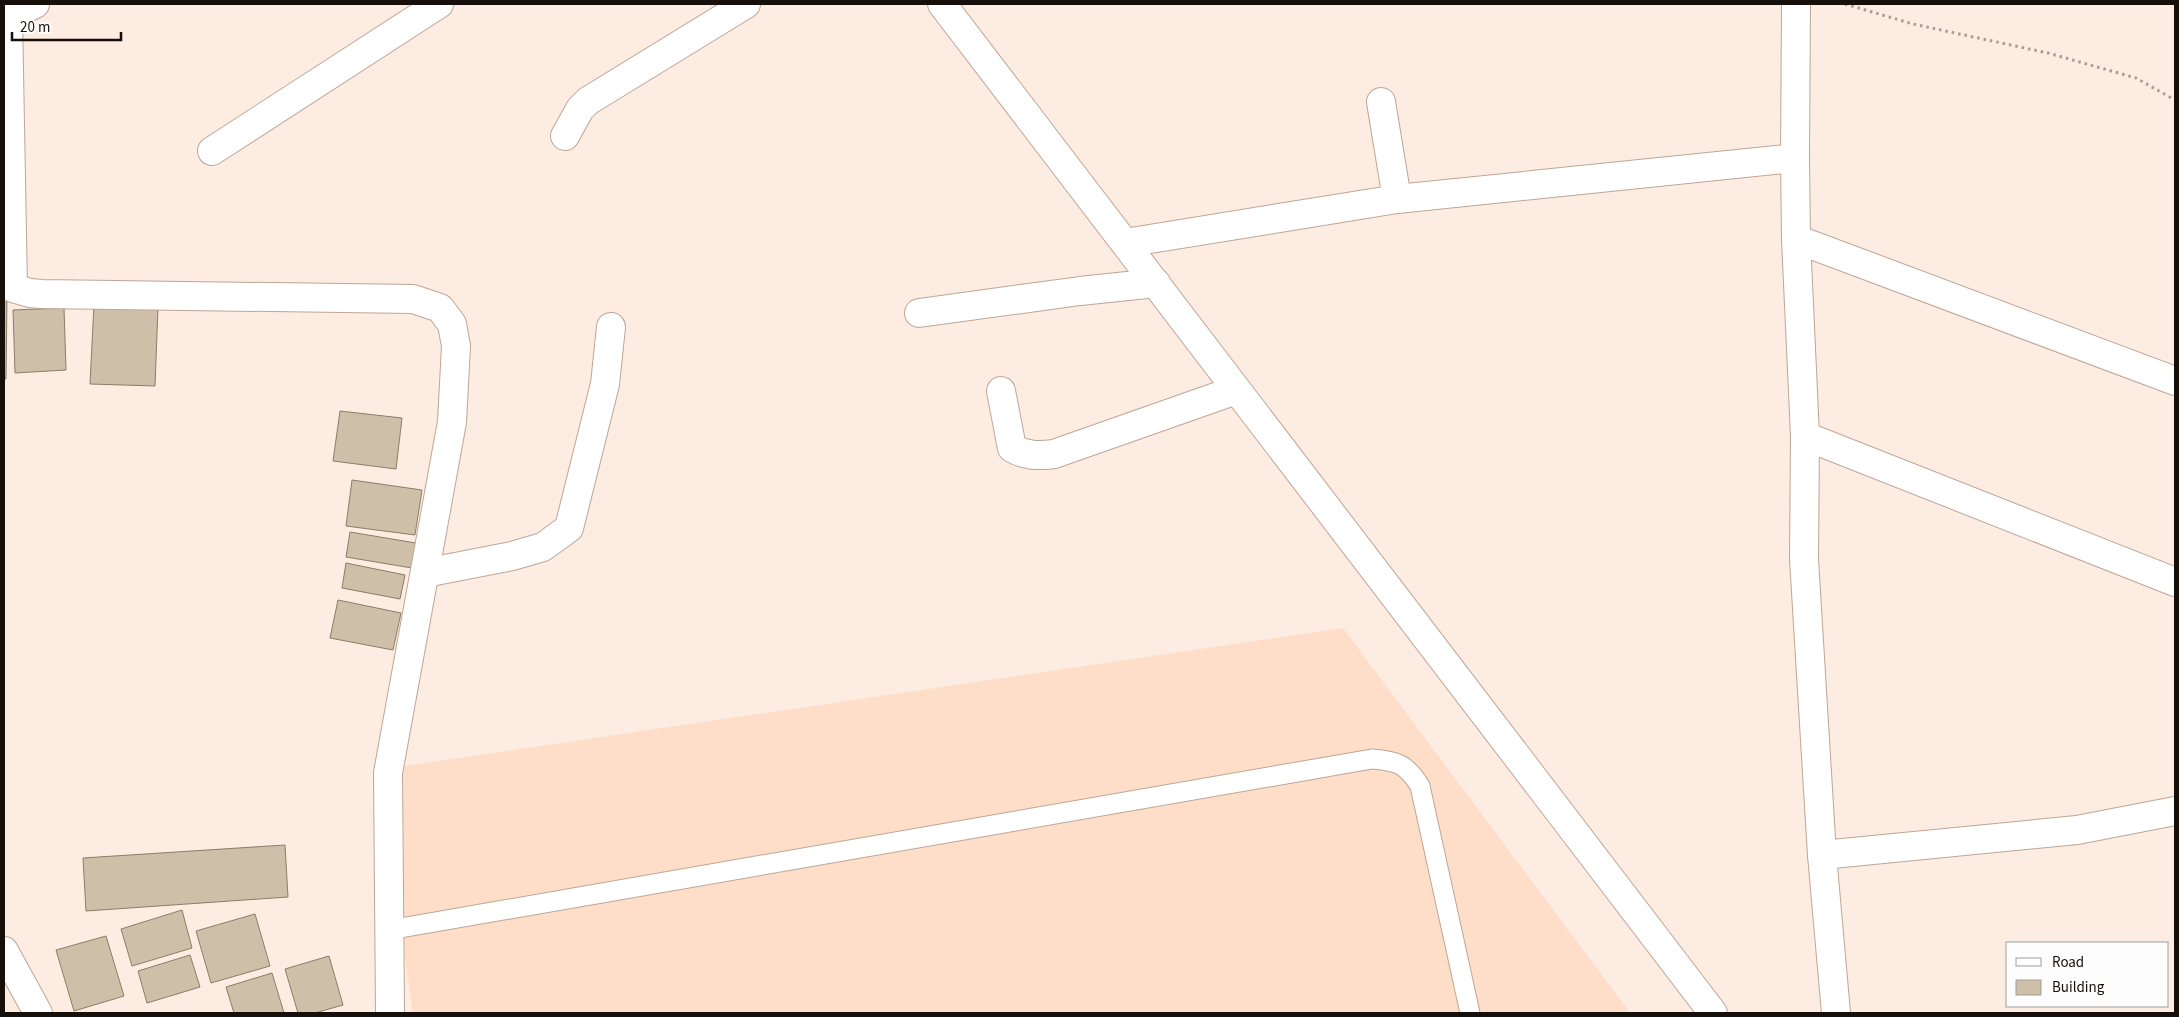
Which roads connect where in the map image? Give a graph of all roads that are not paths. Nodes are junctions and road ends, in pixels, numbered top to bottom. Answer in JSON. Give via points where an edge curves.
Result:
{"nodes":[{"id":1,"x":36,"y":4,"type":"edge"},
{"id":2,"x":439,"y":4,"type":"edge"},
{"id":3,"x":746,"y":4,"type":"edge"},
{"id":4,"x":942,"y":4,"type":"edge"},
{"id":5,"x":1796,"y":4,"type":"edge"},
{"id":6,"x":6,"y":16,"type":"edge"},
{"id":7,"x":1381,"y":102,"type":"dead end"},
{"id":8,"x":565,"y":136,"type":"dead end"},
{"id":9,"x":212,"y":151,"type":"dead end"},
{"id":10,"x":1795,"y":158,"type":"junction"},
{"id":11,"x":1397,"y":199,"type":"junction"},
{"id":12,"x":1796,"y":239,"type":"junction"},
{"id":13,"x":1126,"y":243,"type":"junction"},
{"id":14,"x":1156,"y":283,"type":"junction"},
{"id":15,"x":8,"y":288,"type":"edge"},
{"id":16,"x":919,"y":313,"type":"dead end"},
{"id":17,"x":611,"y":327,"type":"dead end"},
{"id":18,"x":2175,"y":381,"type":"edge"},
{"id":19,"x":1236,"y":390,"type":"junction"},
{"id":20,"x":1001,"y":391,"type":"dead end"},
{"id":21,"x":1805,"y":436,"type":"junction"},
{"id":22,"x":425,"y":573,"type":"junction"},
{"id":23,"x":2175,"y":582,"type":"edge"},
{"id":24,"x":2175,"y":811,"type":"edge"},
{"id":25,"x":1822,"y":855,"type":"junction"},
{"id":26,"x":389,"y":930,"type":"junction"},
{"id":27,"x":4,"y":951,"type":"edge"},
{"id":28,"x":38,"y":1013,"type":"edge"},
{"id":29,"x":390,"y":1013,"type":"edge"},
{"id":30,"x":1470,"y":1013,"type":"edge"},
{"id":31,"x":1713,"y":1013,"type":"edge"},
{"id":32,"x":1836,"y":1013,"type":"edge"}],
"edges":[{"from":1,"to":6,"type":"street"},
{"from":2,"to":9,"type":"street"},
{"from":3,"to":8,"type":"street","via":[[588,101]]},
{"from":4,"to":13,"type":"street"},
{"from":5,"to":10,"type":"street"},
{"from":6,"to":15,"type":"street"},
{"from":7,"to":11,"type":"street"},
{"from":10,"to":11,"type":"street"},
{"from":10,"to":12,"type":"street"},
{"from":11,"to":13,"type":"street"},
{"from":12,"to":18,"type":"street"},
{"from":12,"to":21,"type":"street"},
{"from":13,"to":14,"type":"street"},
{"from":14,"to":16,"type":"street"},
{"from":14,"to":19,"type":"street"},
{"from":15,"to":22,"type":"street","via":[[42,294],[413,299],[440,308],[452,324],[456,346],[452,422]]},
{"from":17,"to":22,"type":"street","via":[[605,384],[569,528],[543,547]]},
{"from":19,"to":20,"type":"street","via":[[1054,454],[1037,456],[1012,448]]},
{"from":19,"to":31,"type":"street"},
{"from":21,"to":23,"type":"street"},
{"from":21,"to":25,"type":"street","via":[[1804,559]]},
{"from":22,"to":26,"type":"street","via":[[388,773]]},
{"from":24,"to":25,"type":"street","via":[[2077,830]]},
{"from":25,"to":32,"type":"street"},
{"from":26,"to":29,"type":"street"},
{"from":26,"to":30,"type":"lane","via":[[1372,759],[1393,761],[1410,770],[1420,786]]},
{"from":27,"to":28,"type":"street"}]}
